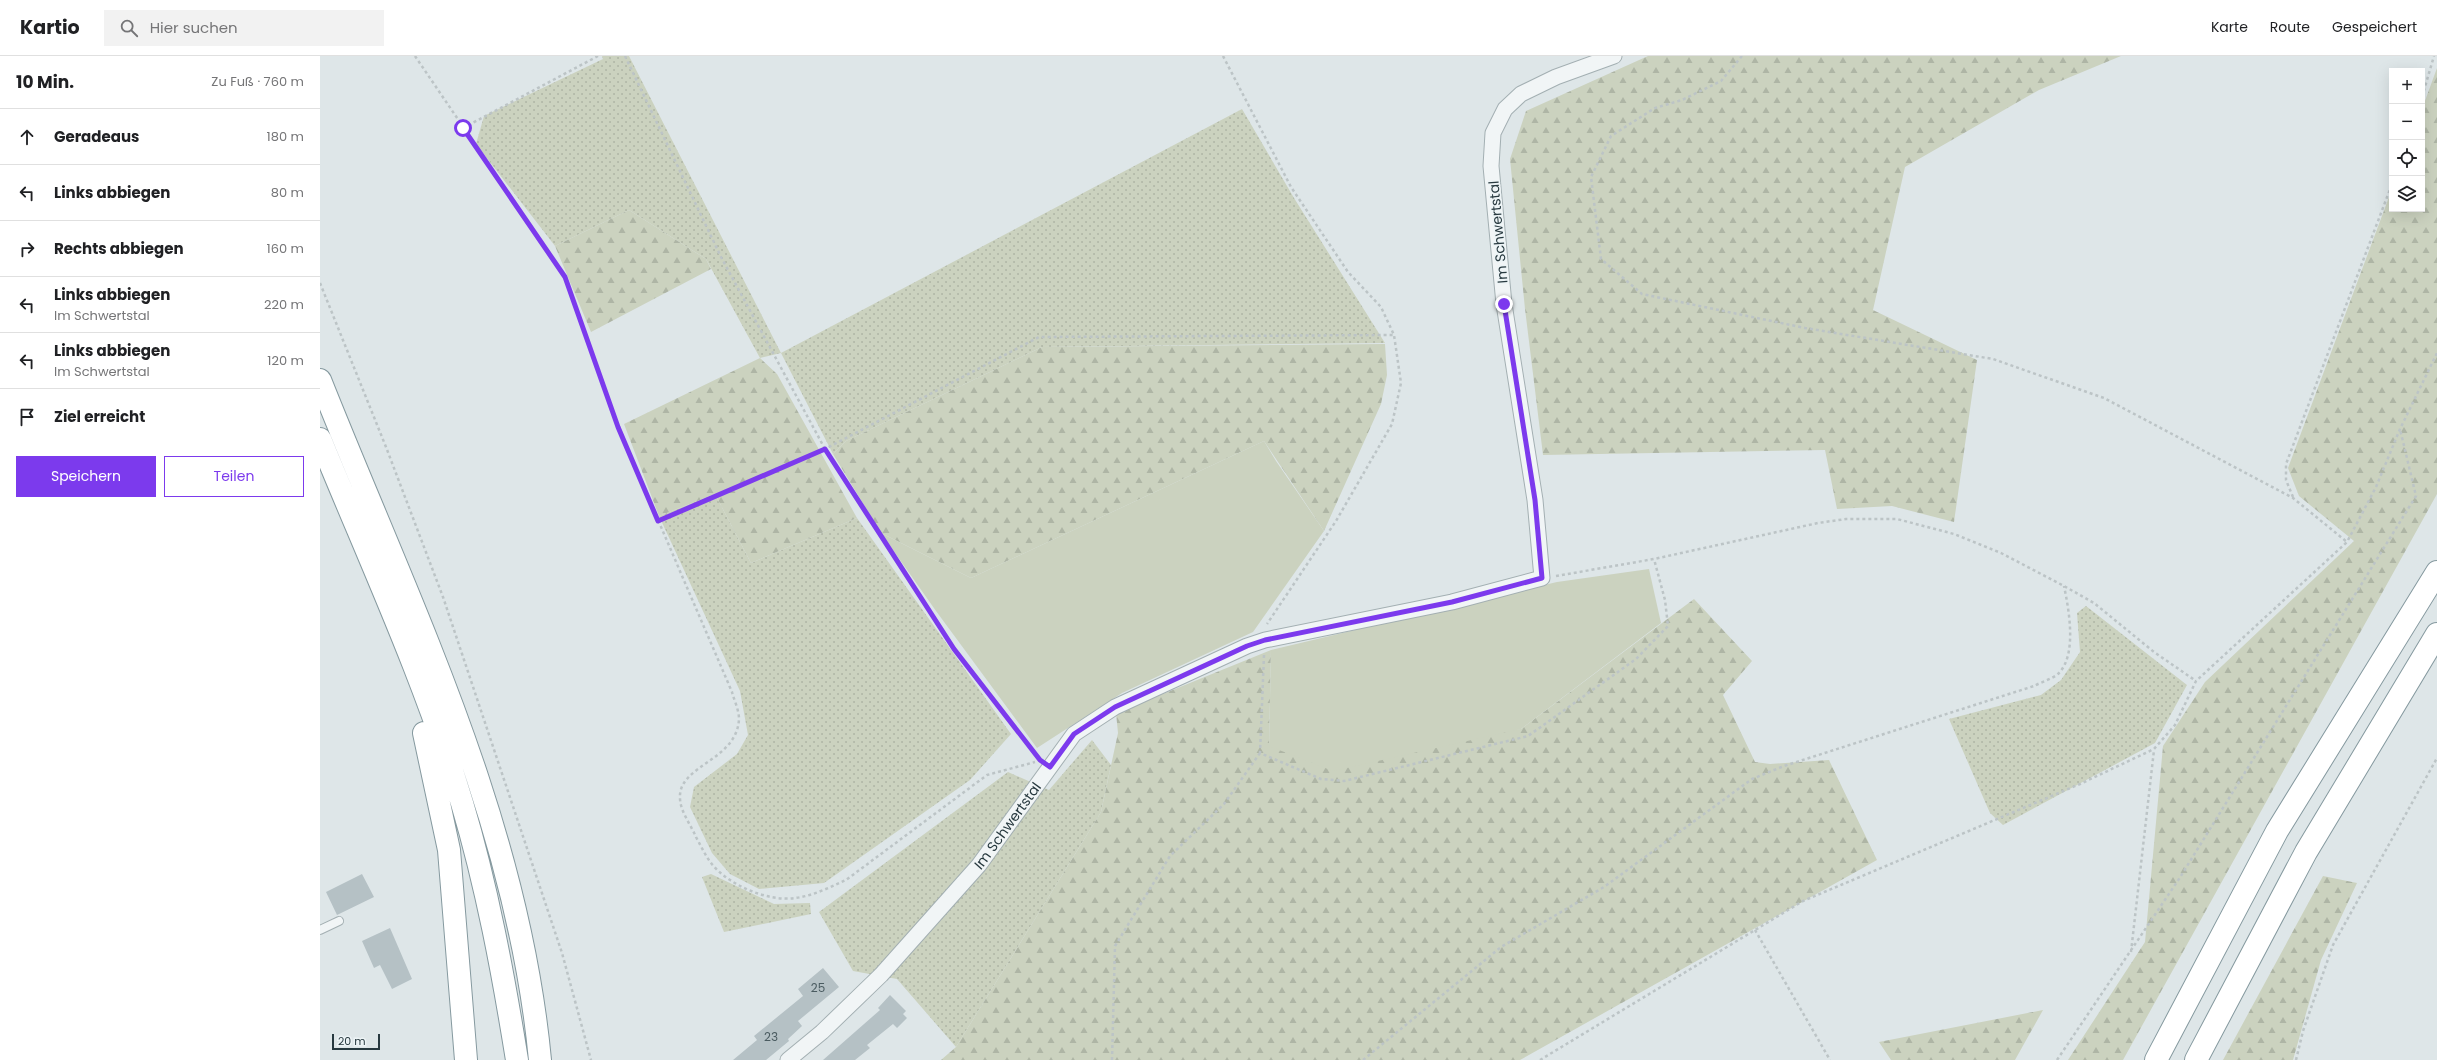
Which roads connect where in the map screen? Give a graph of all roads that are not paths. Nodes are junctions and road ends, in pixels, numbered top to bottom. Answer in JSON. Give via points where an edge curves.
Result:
{"nodes":[{"id":1,"x":1614,"y":56,"type":"edge"},
{"id":2,"x":320,"y":380,"type":"edge"},
{"id":3,"x":320,"y":439,"type":"edge"},
{"id":4,"x":2437,"y":572,"type":"edge"},
{"id":5,"x":2437,"y":634,"type":"edge"},
{"id":6,"x":418,"y":677,"type":"junction"},
{"id":7,"x":339,"y":921,"type":"dead end"},
{"id":8,"x":320,"y":930,"type":"edge"},
{"id":9,"x":466,"y":1060,"type":"edge"},
{"id":10,"x":517,"y":1060,"type":"edge"},
{"id":11,"x":540,"y":1060,"type":"edge"},
{"id":12,"x":788,"y":1060,"type":"edge"},
{"id":13,"x":2156,"y":1060,"type":"edge"},
{"id":14,"x":2196,"y":1060,"type":"edge"}],
"edges":[{"from":1,"to":12,"type":"street","name":"Im Schwertstal","via":[[1556,77],[1521,94],[1505,109],[1493,133],[1491,166],[1504,304],[1535,500],[1542,578],[1452,602],[1265,640],[1115,707],[1074,734],[979,865],[882,975],[822,1032]]},
{"from":2,"to":11,"type":"highway","via":[[427,637],[466,740],[514,905],[536,1014]]},
{"from":3,"to":6,"type":"highway"},
{"from":4,"to":13,"type":"highway","via":[[2277,831]]},
{"from":5,"to":14,"type":"highway","via":[[2306,852]]},
{"from":6,"to":9,"type":"highway","via":[[423,728],[449,850]]},
{"from":6,"to":10,"type":"highway","via":[[461,803],[492,917]]},
{"from":7,"to":8,"type":"lane"}]}
